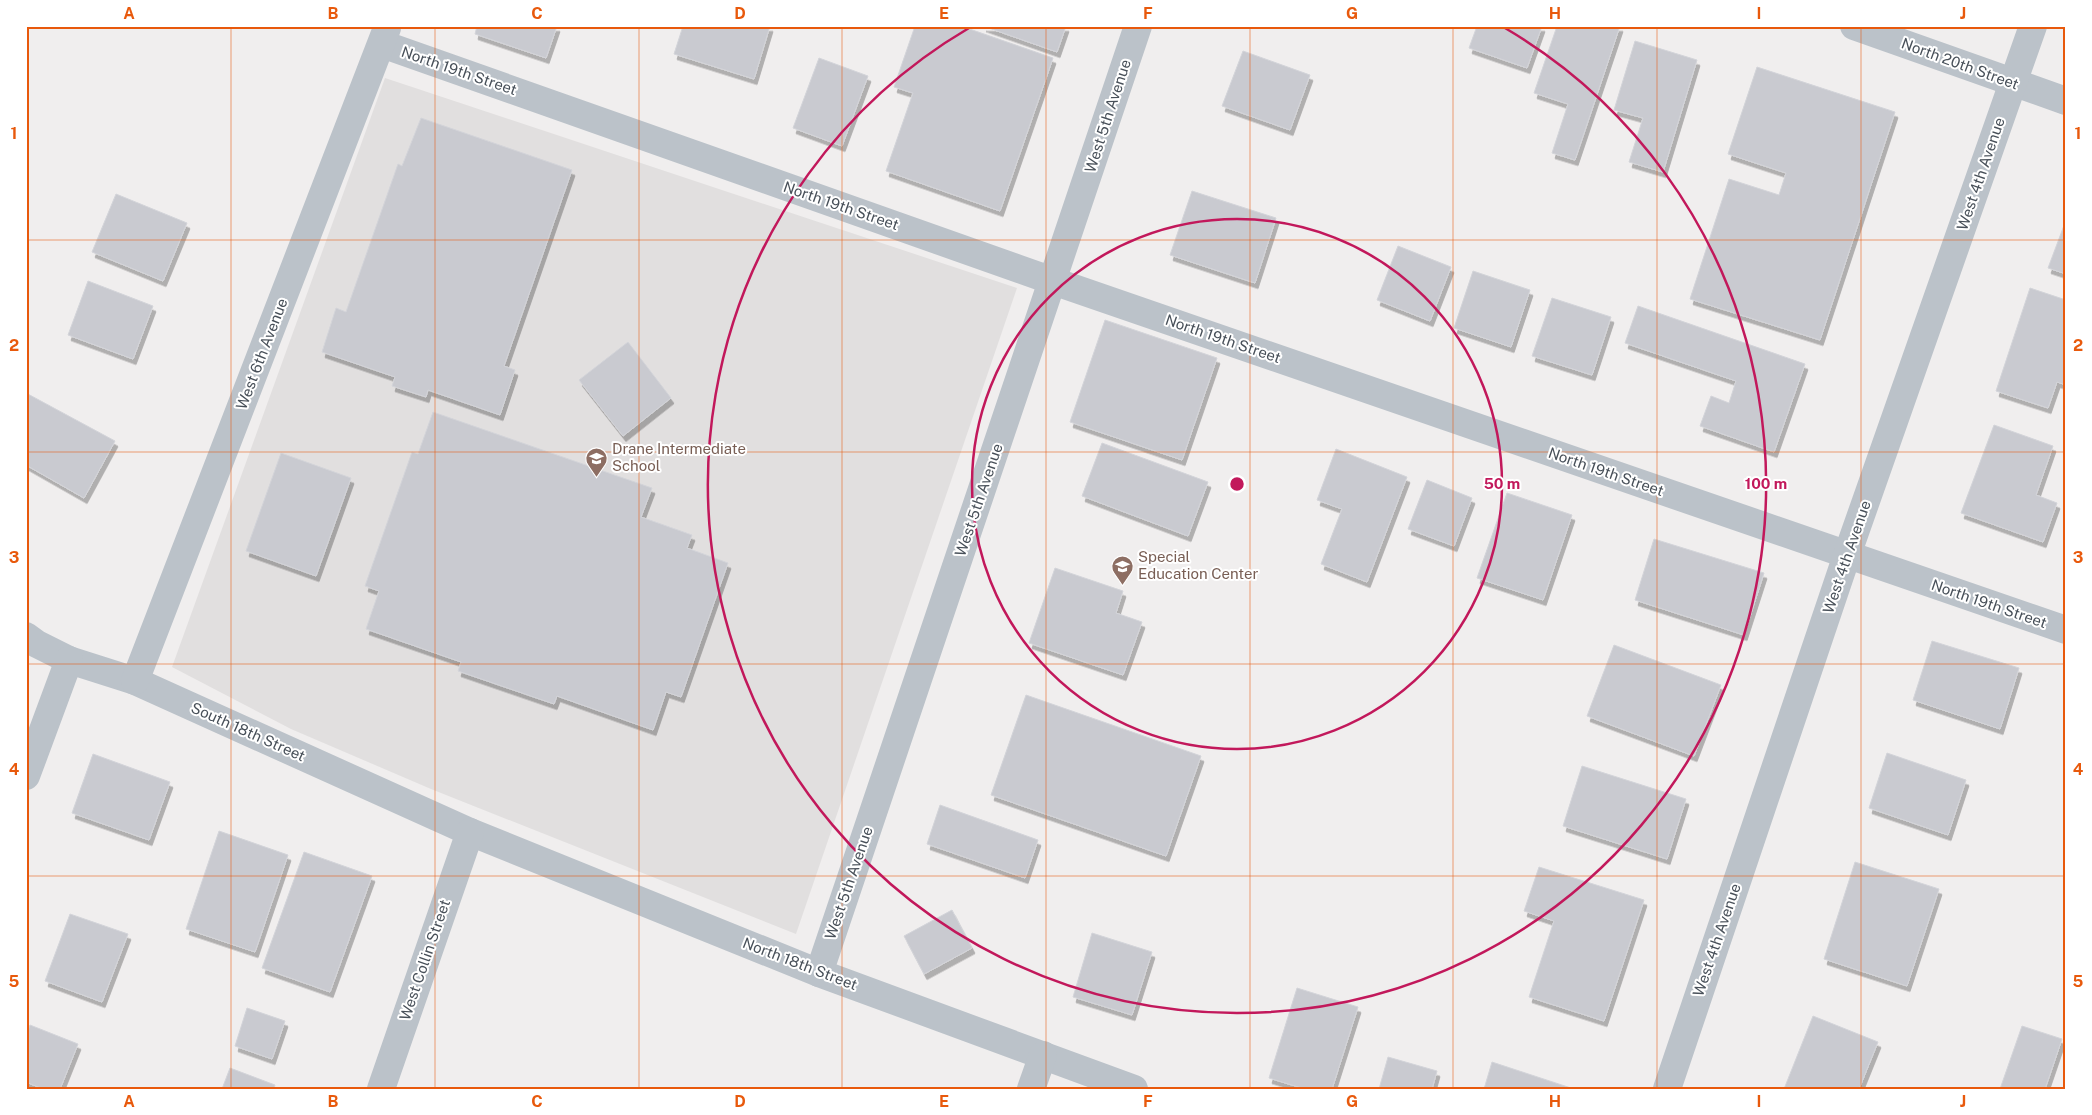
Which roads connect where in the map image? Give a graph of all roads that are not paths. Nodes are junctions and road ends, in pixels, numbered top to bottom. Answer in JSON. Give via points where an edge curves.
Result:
{"nodes":[{"id":1,"x":1138,"y":26,"type":"edge"},
{"id":2,"x":1854,"y":26,"type":"edge"},
{"id":3,"x":2032,"y":26,"type":"edge"},
{"id":4,"x":385,"y":35,"type":"edge"},
{"id":5,"x":2013,"y":83,"type":"junction"},
{"id":6,"x":2066,"y":101,"type":"edge"},
{"id":7,"x":1053,"y":280,"type":"junction"},
{"id":8,"x":1847,"y":555,"type":"junction"},
{"id":9,"x":2066,"y":630,"type":"edge"},
{"id":10,"x":26,"y":636,"type":"edge"},
{"id":11,"x":69,"y":660,"type":"junction"},
{"id":12,"x":135,"y":681,"type":"junction"},
{"id":13,"x":26,"y":776,"type":"edge"},
{"id":14,"x":470,"y":832,"type":"junction"},
{"id":15,"x":819,"y":973,"type":"junction"},
{"id":16,"x":1043,"y":1056,"type":"junction"},
{"id":17,"x":381,"y":1089,"type":"edge"},
{"id":18,"x":1031,"y":1089,"type":"edge"},
{"id":19,"x":1134,"y":1089,"type":"edge"},
{"id":20,"x":1667,"y":1089,"type":"edge"}],
"edges":[{"from":1,"to":7,"type":"street","name":"West 5th Avenue"},
{"from":2,"to":5,"type":"street","name":"North 20th Street"},
{"from":3,"to":5,"type":"street","name":"West 4th Avenue"},
{"from":4,"to":7,"type":"street","name":"North 19th Street"},
{"from":4,"to":12,"type":"street","name":"West 6th Avenue"},
{"from":5,"to":6,"type":"street","name":"North 20th Street"},
{"from":5,"to":8,"type":"street","name":"West 4th Avenue"},
{"from":7,"to":8,"type":"street","name":"North 19th Street"},
{"from":7,"to":15,"type":"street","name":"West 5th Avenue"},
{"from":8,"to":9,"type":"street","name":"North 19th Street"},
{"from":8,"to":20,"type":"street","name":"West 4th Avenue"},
{"from":10,"to":11,"type":"street","name":"South 18th Street"},
{"from":11,"to":12,"type":"street","name":"South 18th Street"},
{"from":11,"to":13,"type":"street"},
{"from":12,"to":14,"type":"street","name":"South 18th Street"},
{"from":14,"to":15,"type":"street","name":"North 18th Street"},
{"from":14,"to":17,"type":"street","name":"West Collin Street"},
{"from":15,"to":16,"type":"street","name":"North 18th Street"},
{"from":16,"to":18,"type":"street"},
{"from":16,"to":19,"type":"street","name":"North 18th Street"}]}
